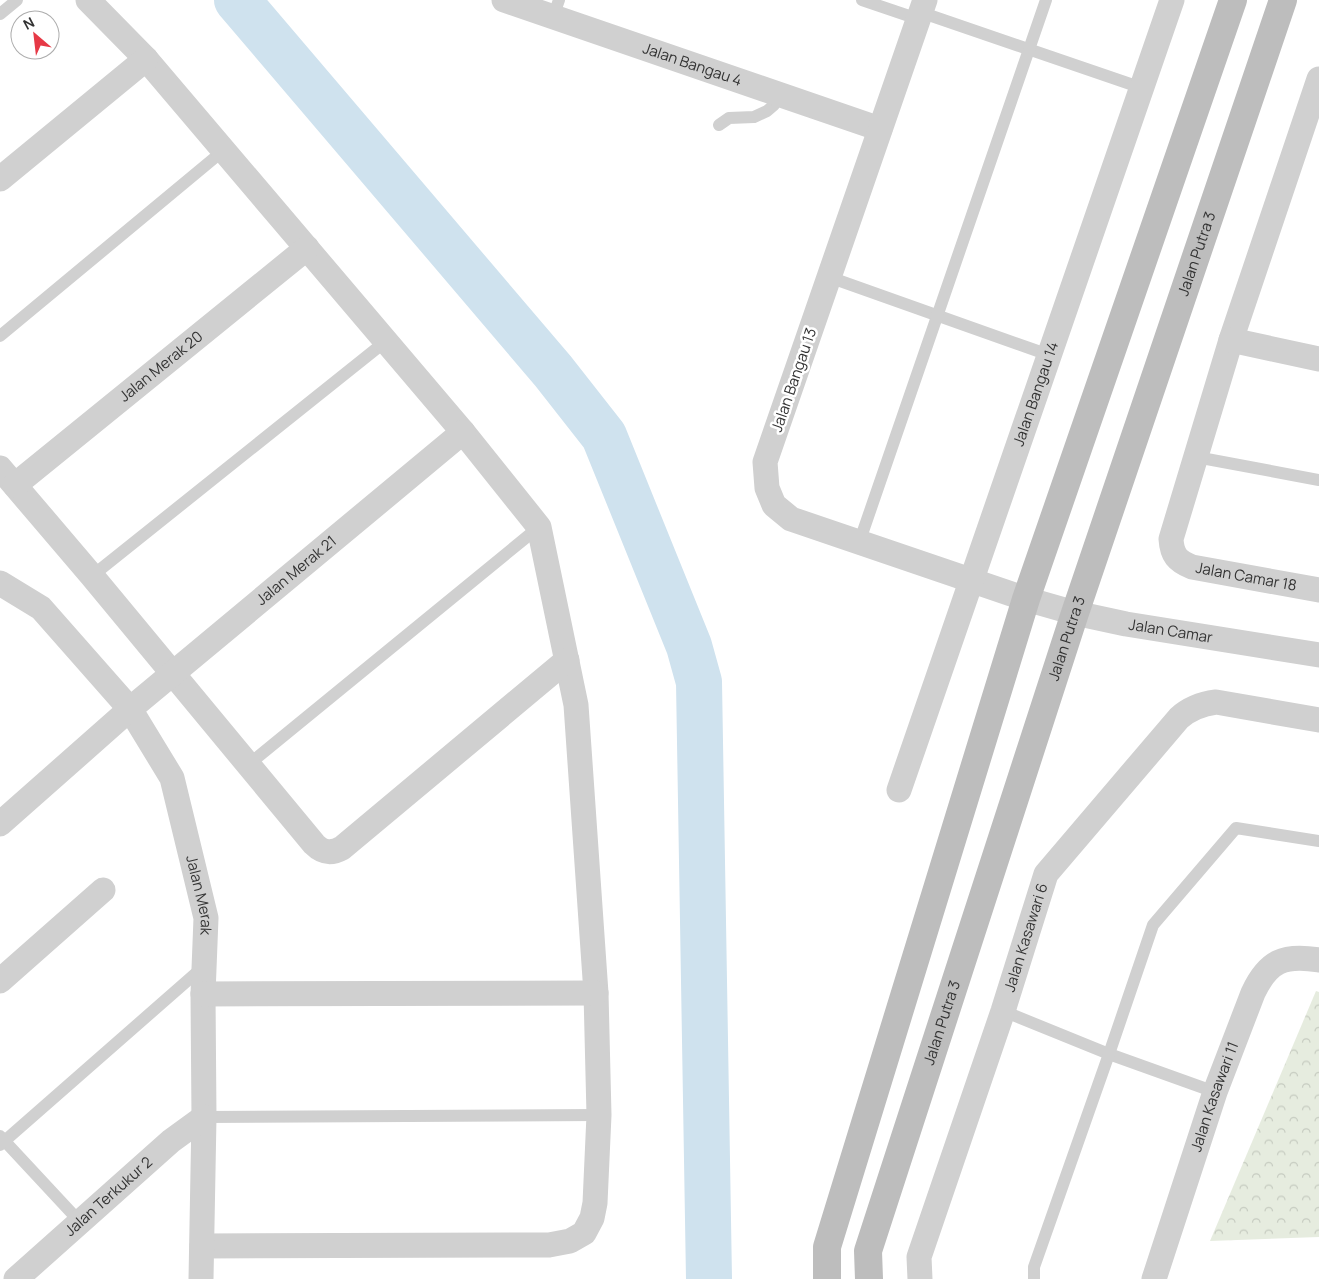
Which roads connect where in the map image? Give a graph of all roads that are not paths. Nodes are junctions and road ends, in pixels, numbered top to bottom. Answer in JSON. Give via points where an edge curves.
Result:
{"nodes":[{"id":1,"x":17,"y":0,"type":"edge"},
{"id":2,"x":88,"y":0,"type":"edge"},
{"id":3,"x":504,"y":0,"type":"edge"},
{"id":4,"x":862,"y":0,"type":"edge"},
{"id":5,"x":1046,"y":0,"type":"edge"},
{"id":6,"x":1172,"y":0,"type":"edge"},
{"id":7,"x":1233,"y":0,"type":"edge"},
{"id":8,"x":1283,"y":0,"type":"edge"},
{"id":9,"x":556,"y":8,"type":"edge"},
{"id":10,"x":921,"y":11,"type":"edge"},
{"id":11,"x":0,"y":14,"type":"edge"},
{"id":12,"x":1029,"y":50,"type":"junction"},
{"id":13,"x":146,"y":59,"type":"junction"},
{"id":14,"x":1319,"y":79,"type":"edge"},
{"id":15,"x":1142,"y":88,"type":"junction"},
{"id":16,"x":778,"y":94,"type":"junction"},
{"id":17,"x":719,"y":125,"type":"dead end"},
{"id":18,"x":880,"y":129,"type":"junction"},
{"id":19,"x":224,"y":150,"type":"junction"},
{"id":20,"x":0,"y":179,"type":"edge"},
{"id":21,"x":307,"y":248,"type":"junction"},
{"id":22,"x":829,"y":277,"type":"junction"},
{"id":23,"x":938,"y":316,"type":"junction"},
{"id":24,"x":0,"y":336,"type":"edge"},
{"id":25,"x":1231,"y":340,"type":"junction"},
{"id":26,"x":386,"y":341,"type":"junction"},
{"id":27,"x":1049,"y":355,"type":"junction"},
{"id":28,"x":1319,"y":358,"type":"edge"},
{"id":29,"x":464,"y":432,"type":"junction"},
{"id":30,"x":1196,"y":457,"type":"junction"},
{"id":31,"x":7,"y":477,"type":"edge"},
{"id":32,"x":1319,"y":480,"type":"edge"},
{"id":33,"x":539,"y":527,"type":"junction"},
{"id":34,"x":859,"y":543,"type":"junction"},
{"id":35,"x":92,"y":576,"type":"junction"},
{"id":36,"x":971,"y":580,"type":"junction"},
{"id":37,"x":0,"y":583,"type":"edge"},
{"id":38,"x":1319,"y":590,"type":"edge"},
{"id":39,"x":1026,"y":599,"type":"junction"},
{"id":40,"x":1075,"y":613,"type":"junction"},
{"id":41,"x":1319,"y":655,"type":"edge"},
{"id":42,"x":567,"y":660,"type":"junction"},
{"id":43,"x":172,"y":673,"type":"junction"},
{"id":44,"x":130,"y":709,"type":"junction"},
{"id":45,"x":1319,"y":720,"type":"edge"},
{"id":46,"x":248,"y":765,"type":"junction"},
{"id":47,"x":899,"y":790,"type":"dead end"},
{"id":48,"x":0,"y":824,"type":"edge"},
{"id":49,"x":1319,"y":841,"type":"edge"},
{"id":50,"x":103,"y":890,"type":"dead end"},
{"id":51,"x":1319,"y":960,"type":"edge"},
{"id":52,"x":204,"y":967,"type":"junction"},
{"id":53,"x":0,"y":981,"type":"edge"},
{"id":54,"x":596,"y":993,"type":"junction"},
{"id":55,"x":203,"y":994,"type":"junction"},
{"id":56,"x":1003,"y":1011,"type":"junction"},
{"id":57,"x":1109,"y":1054,"type":"junction"},
{"id":58,"x":1215,"y":1092,"type":"junction"},
{"id":59,"x":599,"y":1115,"type":"junction"},
{"id":60,"x":204,"y":1117,"type":"junction"},
{"id":61,"x":2,"y":1140,"type":"edge"},
{"id":62,"x":80,"y":1222,"type":"junction"},
{"id":63,"x":202,"y":1246,"type":"junction"},
{"id":64,"x":16,"y":1279,"type":"edge"},
{"id":65,"x":202,"y":1279,"type":"edge"},
{"id":66,"x":827,"y":1279,"type":"edge"},
{"id":67,"x":869,"y":1279,"type":"edge"},
{"id":68,"x":920,"y":1279,"type":"edge"},
{"id":69,"x":1034,"y":1279,"type":"edge"},
{"id":70,"x":1154,"y":1279,"type":"edge"}],
"edges":[{"from":1,"to":11,"type":"lane"},
{"from":2,"to":13,"type":"street"},
{"from":3,"to":9,"type":"street","name":"Jalan Bangau 4"},
{"from":4,"to":10,"type":"lane"},
{"from":5,"to":12,"type":"lane"},
{"from":6,"to":15,"type":"street","name":"Jalan Bangau 14"},
{"from":7,"to":39,"type":"street"},
{"from":8,"to":40,"type":"street","name":"Jalan Putra 3"},
{"from":9,"to":16,"type":"street","name":"Jalan Bangau 4"},
{"from":10,"to":12,"type":"lane"},
{"from":10,"to":18,"type":"street","name":"Jalan Bangau 13"},
{"from":12,"to":15,"type":"lane"},
{"from":12,"to":23,"type":"lane"},
{"from":13,"to":19,"type":"street"},
{"from":13,"to":20,"type":"street"},
{"from":14,"to":25,"type":"street"},
{"from":15,"to":27,"type":"street","name":"Jalan Bangau 14"},
{"from":16,"to":17,"type":"lane","via":[[767,111],[754,117],[729,118]]},
{"from":16,"to":18,"type":"street","name":"Jalan Bangau 4"},
{"from":18,"to":22,"type":"street","name":"Jalan Bangau 13"},
{"from":19,"to":21,"type":"street"},
{"from":19,"to":24,"type":"lane"},
{"from":21,"to":26,"type":"street"},
{"from":21,"to":31,"type":"street","name":"Jalan Merak 20"},
{"from":22,"to":23,"type":"lane"},
{"from":22,"to":34,"type":"street","name":"Jalan Bangau 13","via":[[765,462],[767,488],[774,505],[791,519]]},
{"from":23,"to":27,"type":"lane"},
{"from":23,"to":34,"type":"lane"},
{"from":25,"to":28,"type":"street"},
{"from":25,"to":30,"type":"street"},
{"from":26,"to":29,"type":"street"},
{"from":26,"to":35,"type":"lane"},
{"from":27,"to":36,"type":"street","name":"Jalan Bangau 14"},
{"from":29,"to":33,"type":"street"},
{"from":29,"to":43,"type":"street","name":"Jalan Merak 21"},
{"from":30,"to":32,"type":"lane"},
{"from":30,"to":38,"type":"street","name":"Jalan Camar 18","via":[[1172,539],[1176,557],[1192,567]]},
{"from":31,"to":35,"type":"street"},
{"from":33,"to":42,"type":"street"},
{"from":33,"to":46,"type":"lane"},
{"from":34,"to":36,"type":"street","name":"Jalan Bangau 13"},
{"from":35,"to":43,"type":"street"},
{"from":36,"to":39,"type":"street","name":"Jalan Bangau 13"},
{"from":36,"to":47,"type":"street","name":"Jalan Bangau 14"},
{"from":37,"to":44,"type":"street","name":"Jalan Merak","via":[[41,608]]},
{"from":39,"to":40,"type":"street","name":"Jalan Camar"},
{"from":39,"to":66,"type":"street","via":[[827,1247]]},
{"from":40,"to":41,"type":"street","name":"Jalan Camar"},
{"from":40,"to":67,"type":"street","name":"Jalan Putra 3","via":[[868,1251]]},
{"from":42,"to":46,"type":"street","via":[[335,852],[320,850],[314,844]]},
{"from":42,"to":54,"type":"street","via":[[576,706]]},
{"from":43,"to":44,"type":"street","name":"Jalan Merak 21"},
{"from":43,"to":46,"type":"street"},
{"from":44,"to":48,"type":"street","name":"Jalan Merak 21"},
{"from":44,"to":52,"type":"street","name":"Jalan Merak","via":[[172,778],[206,918]]},
{"from":45,"to":56,"type":"street","name":"Jalan Kasawari 6","via":[[1216,702],[1189,709],[1178,718],[1046,874]]},
{"from":49,"to":57,"type":"lane","via":[[1236,828],[1153,925]]},
{"from":50,"to":53,"type":"street"},
{"from":51,"to":58,"type":"street","name":"Jalan Kasawari 11","via":[[1287,959],[1272,966],[1260,978]]},
{"from":52,"to":55,"type":"street","name":"Jalan Merak"},
{"from":52,"to":61,"type":"lane"},
{"from":54,"to":55,"type":"street"},
{"from":54,"to":59,"type":"street"},
{"from":55,"to":60,"type":"street","name":"Jalan Merak"},
{"from":56,"to":57,"type":"lane"},
{"from":56,"to":68,"type":"street","name":"Jalan Kasawari 6","via":[[919,1257]]},
{"from":57,"to":58,"type":"lane"},
{"from":57,"to":69,"type":"lane","via":[[1034,1268]]},
{"from":58,"to":70,"type":"street","name":"Jalan Kasawari 11"},
{"from":59,"to":60,"type":"lane"},
{"from":59,"to":63,"type":"street","via":[[592,1218],[584,1233],[570,1242],[549,1245]]},
{"from":60,"to":62,"type":"street","name":"Jalan Terkukur 2","via":[[171,1140]]},
{"from":60,"to":63,"type":"street","name":"Jalan Merak"},
{"from":61,"to":62,"type":"lane"},
{"from":62,"to":64,"type":"street","name":"Jalan Terkukur 2"},
{"from":63,"to":65,"type":"street","name":"Jalan Merak"}]}
